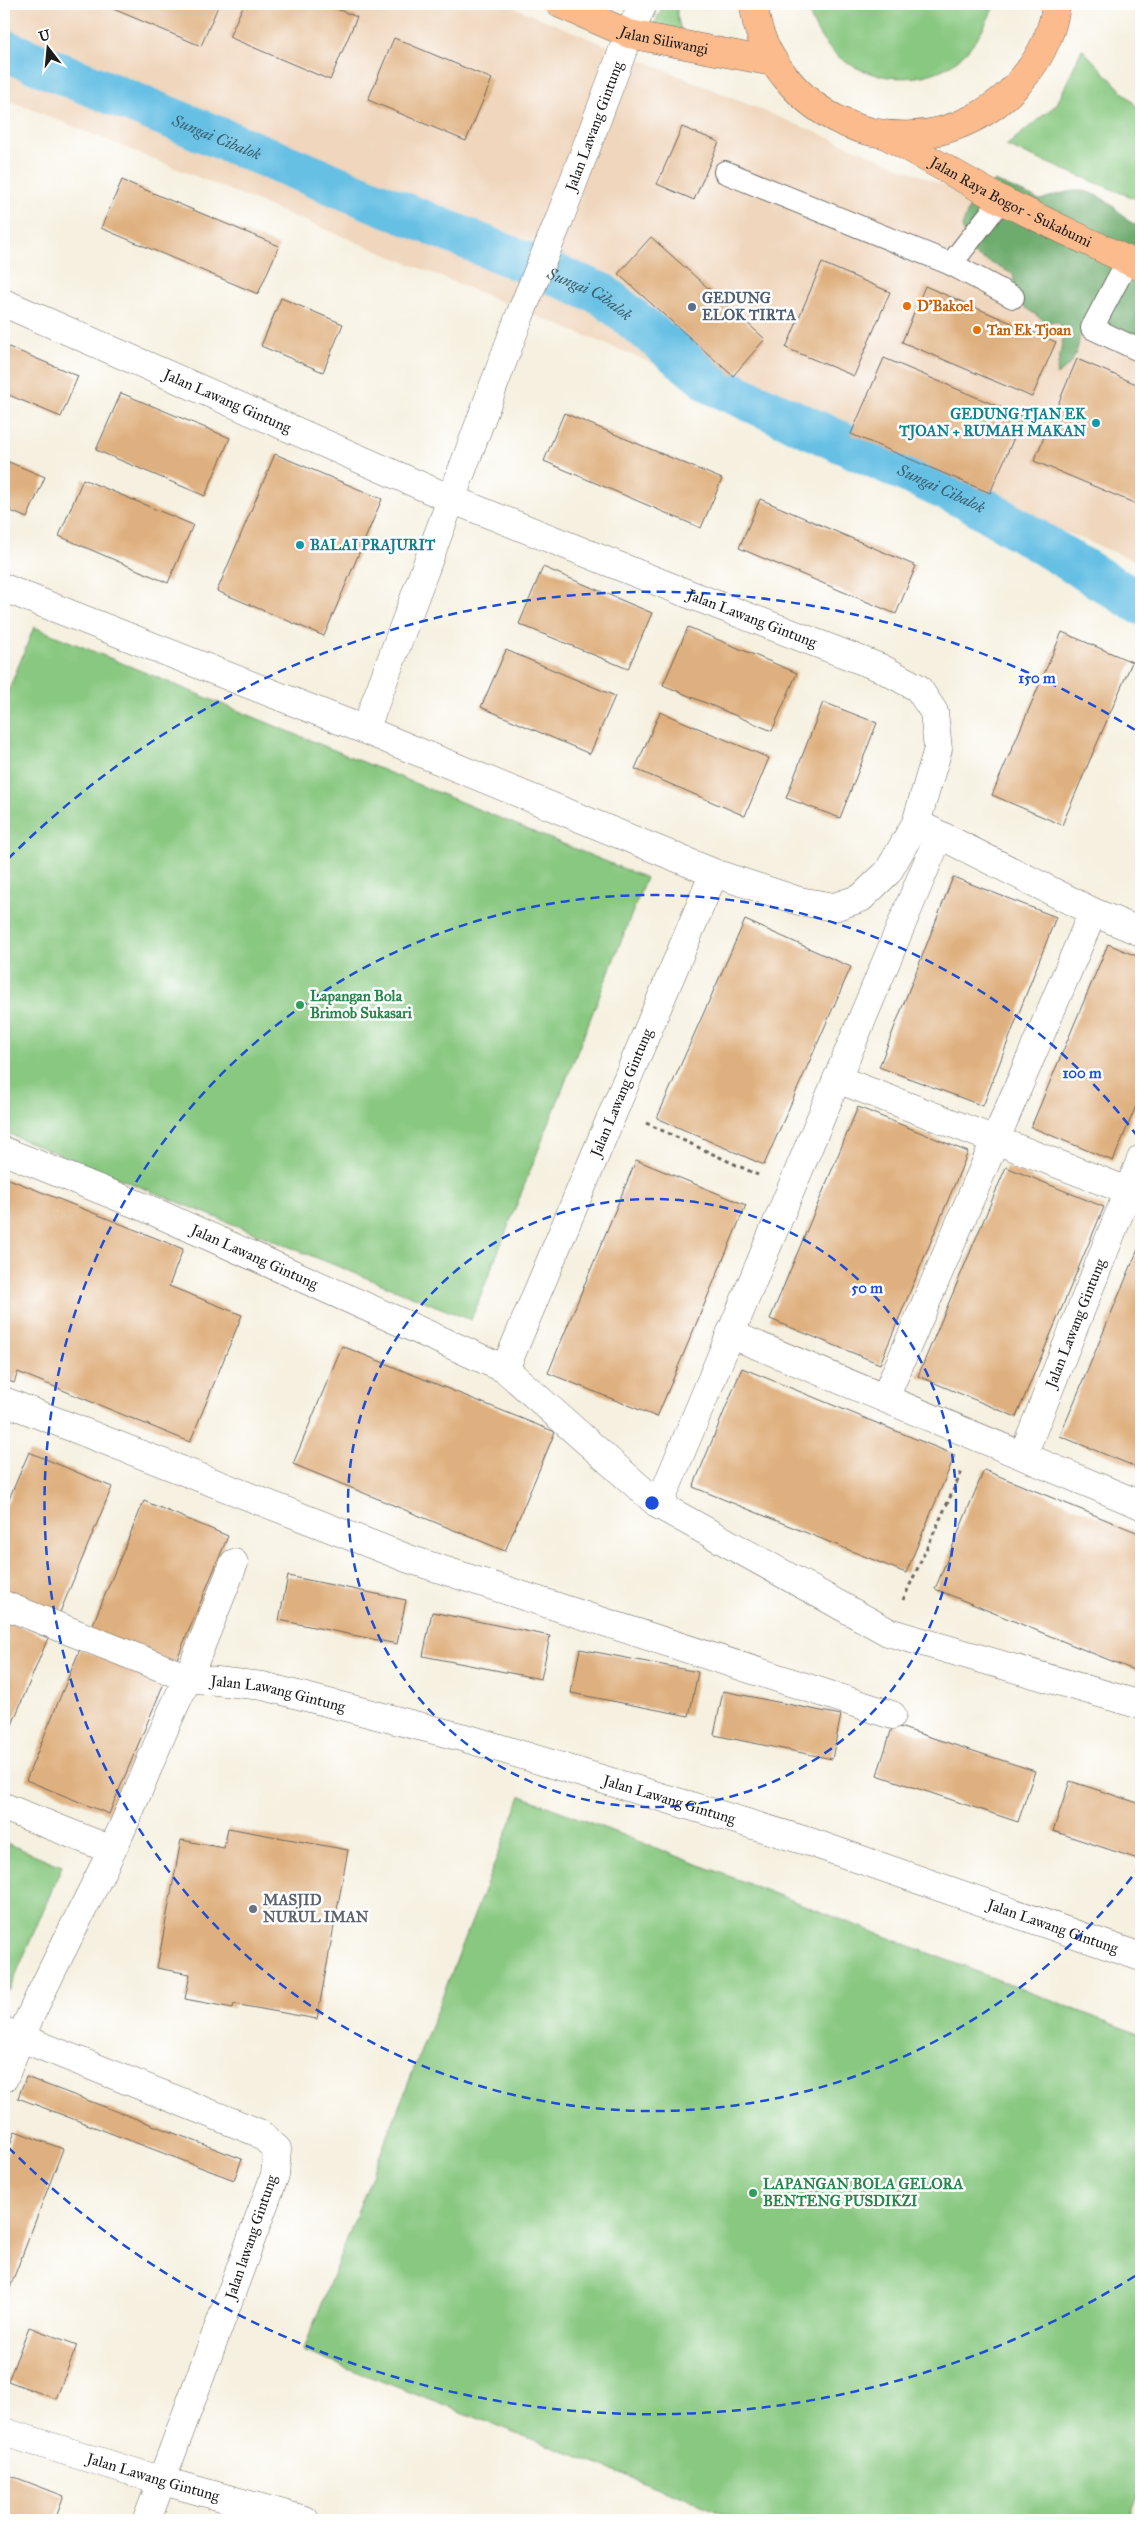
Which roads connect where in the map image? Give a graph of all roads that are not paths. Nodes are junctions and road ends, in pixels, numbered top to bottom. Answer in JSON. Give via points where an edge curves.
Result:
{"nodes":[{"id":1,"x":560,"y":4,"type":"edge"},
{"id":2,"x":643,"y":4,"type":"edge"},
{"id":3,"x":754,"y":4,"type":"edge"},
{"id":4,"x":1056,"y":4,"type":"edge"},
{"id":5,"x":629,"y":34,"type":"junction"},
{"id":6,"x":773,"y":62,"type":"junction"},
{"id":7,"x":884,"y":135,"type":"junction"},
{"id":8,"x":725,"y":172,"type":"dead end"},
{"id":9,"x":1001,"y":200,"type":"junction"},
{"id":10,"x":1135,"y":263,"type":"edge"},
{"id":11,"x":951,"y":264,"type":"junction"},
{"id":12,"x":1013,"y":297,"type":"dead end"},
{"id":13,"x":4,"y":303,"type":"edge"},
{"id":14,"x":1141,"y":350,"type":"edge"},
{"id":15,"x":451,"y":499,"type":"junction"},
{"id":16,"x":7,"y":597,"type":"edge"},
{"id":17,"x":365,"y":730,"type":"junction"},
{"id":18,"x":927,"y":829,"type":"junction"},
{"id":19,"x":714,"y":873,"type":"junction"},
{"id":20,"x":1093,"y":912,"type":"junction"},
{"id":21,"x":1141,"y":932,"type":"edge"},
{"id":22,"x":837,"y":1079,"type":"junction"},
{"id":23,"x":996,"y":1139,"type":"junction"},
{"id":24,"x":4,"y":1151,"type":"edge"},
{"id":25,"x":1141,"y":1159,"type":"edge"},
{"id":26,"x":1135,"y":1193,"type":"edge"},
{"id":27,"x":730,"y":1334,"type":"junction"},
{"id":28,"x":505,"y":1369,"type":"junction"},
{"id":29,"x":885,"y":1398,"type":"junction"},
{"id":30,"x":4,"y":1401,"type":"edge"},
{"id":31,"x":1023,"y":1455,"type":"junction"},
{"id":32,"x":659,"y":1505,"type":"junction"},
{"id":33,"x":1141,"y":1505,"type":"edge"},
{"id":34,"x":234,"y":1563,"type":"dead end"},
{"id":35,"x":4,"y":1605,"type":"edge"},
{"id":36,"x":188,"y":1678,"type":"junction"},
{"id":37,"x":1141,"y":1705,"type":"edge"},
{"id":38,"x":892,"y":1715,"type":"dead end"},
{"id":39,"x":4,"y":1807,"type":"edge"},
{"id":40,"x":112,"y":1850,"type":"junction"},
{"id":41,"x":1141,"y":1957,"type":"edge"},
{"id":42,"x":12,"y":2034,"type":"edge"},
{"id":43,"x":4,"y":2078,"type":"edge"},
{"id":44,"x":4,"y":2432,"type":"edge"},
{"id":45,"x":163,"y":2481,"type":"junction"},
{"id":46,"x":147,"y":2520,"type":"edge"},
{"id":47,"x":305,"y":2520,"type":"edge"}],
"edges":[{"from":1,"to":5,"type":"main road","name":"Jalan Siliwangi"},
{"from":2,"to":5,"type":"street","name":"Jalan Lawang Gintung"},
{"from":3,"to":6,"type":"main road","via":[[755,19]]},
{"from":4,"to":7,"type":"main road","via":[[1040,56],[1012,93],[974,120],[930,134]]},
{"from":5,"to":6,"type":"main road","name":"Jalan Siliwangi"},
{"from":5,"to":15,"type":"street","name":"Jalan Lawang Gintung"},
{"from":6,"to":7,"type":"main road","via":[[802,97],[840,122]]},
{"from":7,"to":9,"type":"main road","name":"Jalan Raya Bogor - Sukabumi"},
{"from":8,"to":11,"type":"lane"},
{"from":9,"to":10,"type":"main road","name":"Jalan Raya Bogor - Sukabumi"},
{"from":9,"to":11,"type":"lane"},
{"from":10,"to":14,"type":"lane","via":[[1092,328]]},
{"from":11,"to":12,"type":"lane"},
{"from":13,"to":15,"type":"street","name":"Jalan Lawang Gintung"},
{"from":15,"to":17,"type":"street"},
{"from":15,"to":18,"type":"street","name":"Jalan Lawang Gintung","via":[[882,668],[918,688],[934,712],[938,749]]},
{"from":16,"to":17,"type":"street","name":"Jalan Lawang Gintung"},
{"from":17,"to":19,"type":"street","name":"Jalan Lawang Gintung"},
{"from":18,"to":19,"type":"street","name":"Jalan Lawang Gintung","via":[[861,898],[834,907],[799,901]]},
{"from":18,"to":20,"type":"street"},
{"from":18,"to":22,"type":"street","name":"Jalan Lawang Gintung"},
{"from":19,"to":28,"type":"street","name":"Jalan Lawang Gintung"},
{"from":20,"to":21,"type":"street"},
{"from":20,"to":23,"type":"street"},
{"from":22,"to":23,"type":"street"},
{"from":22,"to":27,"type":"street","name":"Jalan Lawang Gintung"},
{"from":23,"to":26,"type":"street"},
{"from":23,"to":29,"type":"street"},
{"from":24,"to":28,"type":"street","name":"Jalan Lawang Gintung","via":[[146,1208]]},
{"from":25,"to":26,"type":"street","name":"Jalan Lawang Gintung"},
{"from":26,"to":31,"type":"street","name":"Jalan Lawang Gintung"},
{"from":27,"to":29,"type":"street"},
{"from":27,"to":32,"type":"street","name":"Jalan Lawang Gintung"},
{"from":28,"to":32,"type":"street","name":"Jalan Lawang Gintung"},
{"from":29,"to":31,"type":"street"},
{"from":30,"to":38,"type":"street","via":[[408,1559]]},
{"from":31,"to":33,"type":"street"},
{"from":32,"to":37,"type":"street","name":"Jalan Lawang Gintung","via":[[888,1632]]},
{"from":34,"to":36,"type":"street"},
{"from":35,"to":36,"type":"street","name":"Jalan Lawang Gintung"},
{"from":36,"to":40,"type":"street"},
{"from":36,"to":41,"type":"street","name":"Jalan Lawang Gintung","via":[[263,1686],[469,1739],[813,1843]]},
{"from":39,"to":40,"type":"street"},
{"from":40,"to":42,"type":"street"},
{"from":42,"to":43,"type":"street"},
{"from":42,"to":45,"type":"street","name":"Jalan lawang Gintung","via":[[260,2134],[277,2149],[275,2175]]},
{"from":44,"to":45,"type":"street","name":"Jalan Lawang Gintung"},
{"from":45,"to":46,"type":"street","name":"Jalan lawang Gintung"},
{"from":45,"to":47,"type":"street","name":"Jalan Lawang Gintung"}]}
